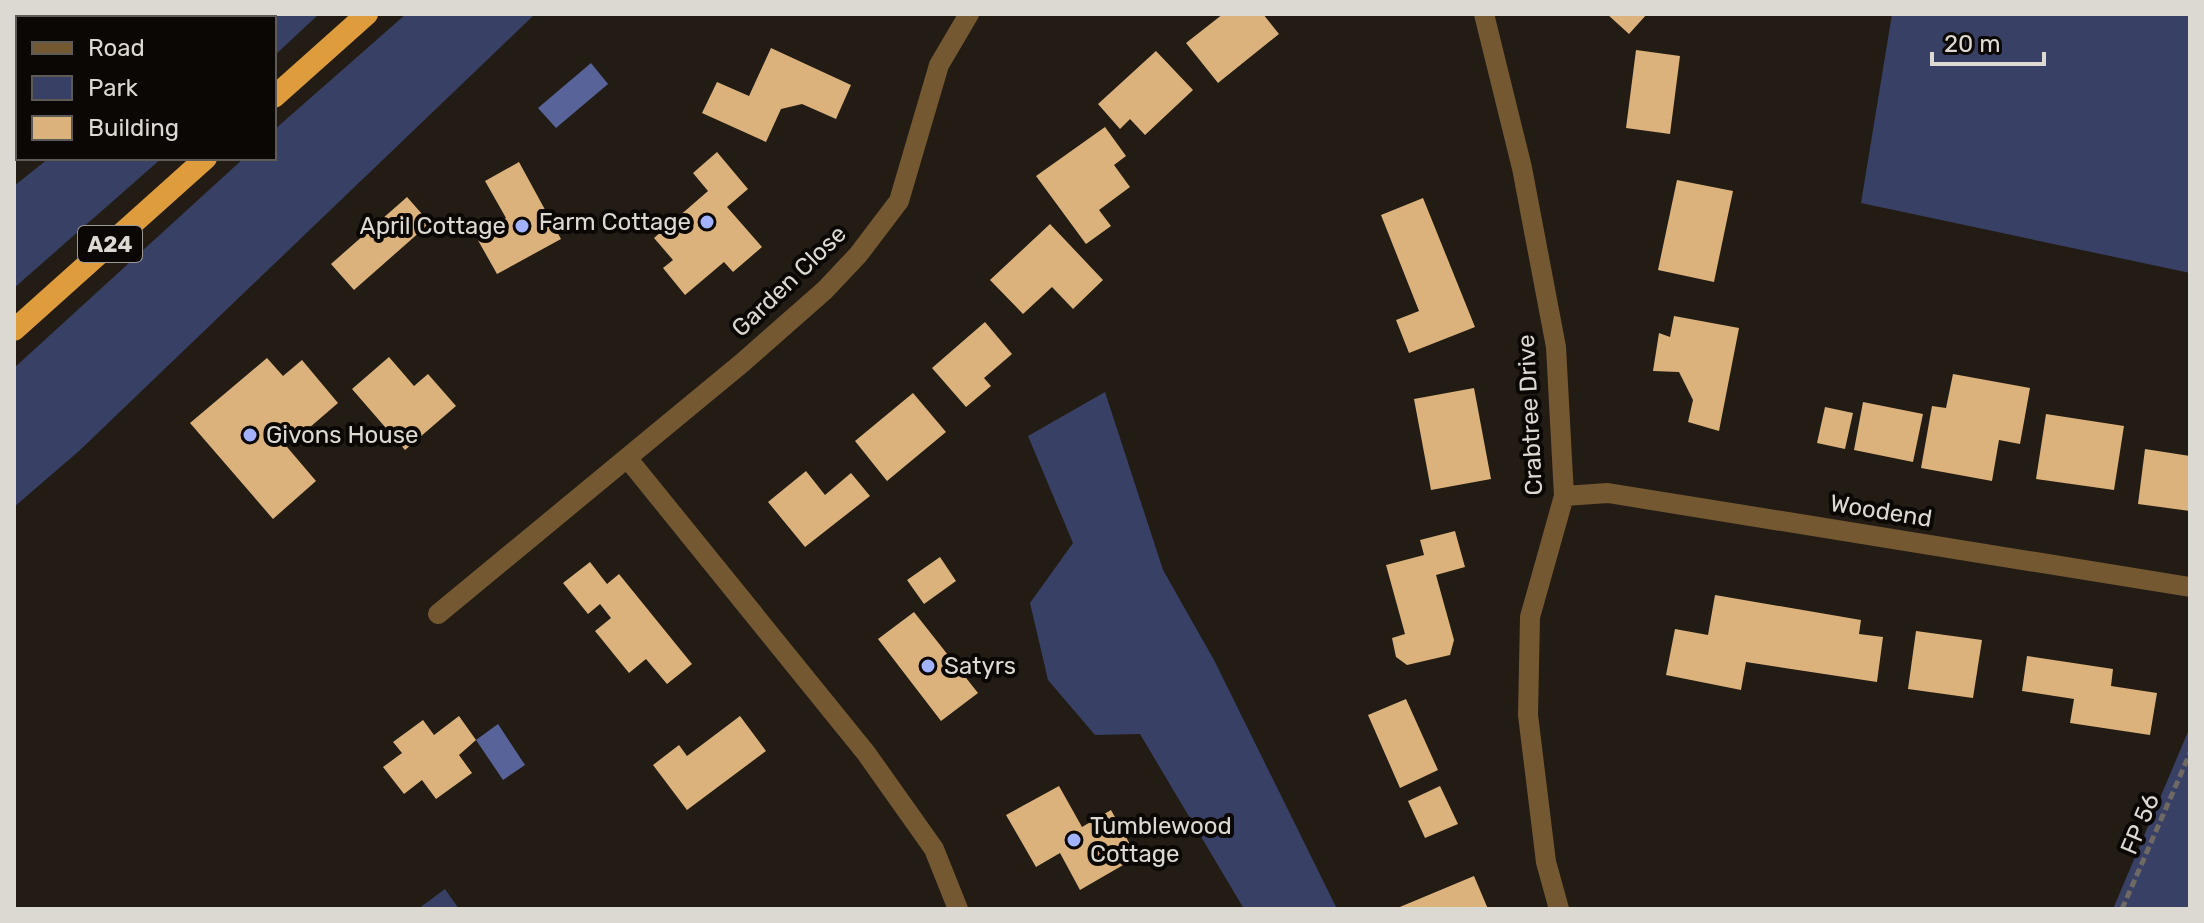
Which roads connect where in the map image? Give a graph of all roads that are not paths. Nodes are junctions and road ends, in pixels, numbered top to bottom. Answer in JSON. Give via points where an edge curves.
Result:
{"nodes":[{"id":1,"x":367,"y":14,"type":"edge"},
{"id":2,"x":969,"y":14,"type":"edge"},
{"id":3,"x":1484,"y":14,"type":"edge"},
{"id":4,"x":276,"y":95,"type":"edge"},
{"id":5,"x":204,"y":160,"type":"edge"},
{"id":6,"x":14,"y":330,"type":"edge"},
{"id":7,"x":628,"y":459,"type":"junction"},
{"id":8,"x":1564,"y":496,"type":"junction"},
{"id":9,"x":2190,"y":587,"type":"edge"},
{"id":10,"x":438,"y":614,"type":"dead end"},
{"id":11,"x":958,"y":909,"type":"edge"},
{"id":12,"x":1559,"y":909,"type":"edge"}],
"edges":[{"from":1,"to":4,"type":"highway"},
{"from":2,"to":7,"type":"street","name":"Garden Close","via":[[939,65],[899,201],[874,234],[825,290]]},
{"from":3,"to":8,"type":"street","name":"Crabtree Drive","via":[[1522,168],[1556,347]]},
{"from":5,"to":6,"type":"highway","number":"A24"},
{"from":7,"to":10,"type":"street","name":"Garden Close"},
{"from":7,"to":11,"type":"street","via":[[866,753],[934,849]]},
{"from":8,"to":9,"type":"street","name":"Woodend","via":[[1608,493]]},
{"from":8,"to":12,"type":"street","name":"Crabtree Drive","via":[[1530,617],[1528,715],[1546,862]]}]}
